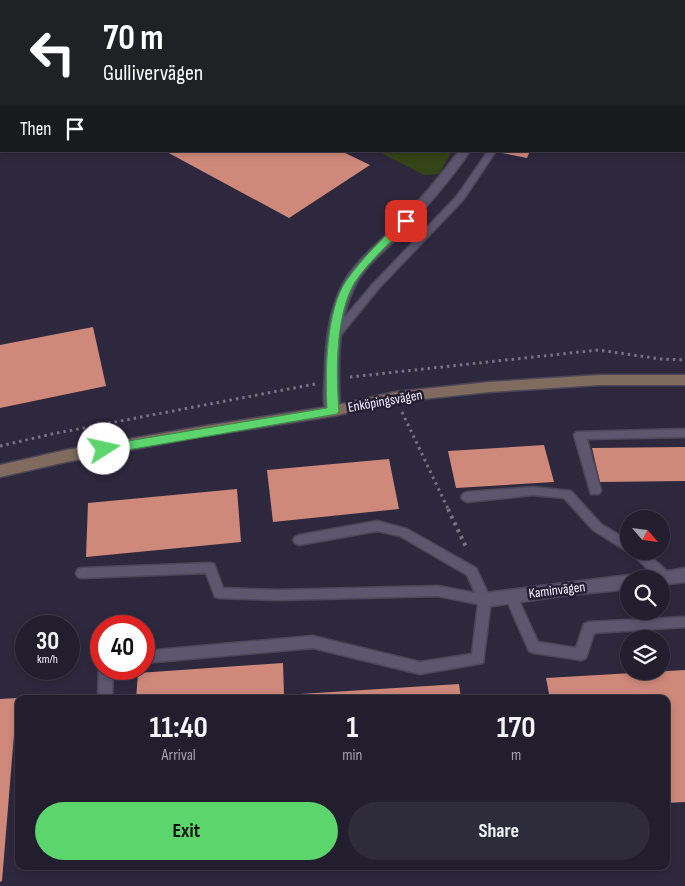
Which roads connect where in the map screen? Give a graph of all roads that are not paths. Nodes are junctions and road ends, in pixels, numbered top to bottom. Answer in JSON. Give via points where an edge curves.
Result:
{"nodes":[{"id":1,"x":465,"y":152,"type":"edge"},
{"id":2,"x":491,"y":152,"type":"edge"},
{"id":3,"x":336,"y":334,"type":"junction"},
{"id":4,"x":685,"y":380,"type":"edge"},
{"id":5,"x":333,"y":411,"type":"junction"},
{"id":6,"x":685,"y":433,"type":"edge"},
{"id":7,"x":0,"y":471,"type":"edge"},
{"id":8,"x":595,"y":491,"type":"dead end"},
{"id":9,"x":467,"y":497,"type":"dead end"},
{"id":10,"x":299,"y":540,"type":"dead end"},
{"id":11,"x":620,"y":541,"type":"edge"},
{"id":12,"x":645,"y":560,"type":"edge"},
{"id":13,"x":654,"y":570,"type":"edge"},
{"id":14,"x":82,"y":573,"type":"dead end"},
{"id":15,"x":685,"y":575,"type":"edge"},
{"id":16,"x":670,"y":577,"type":"edge"},
{"id":17,"x":620,"y":583,"type":"edge"},
{"id":18,"x":511,"y":596,"type":"junction"},
{"id":19,"x":485,"y":600,"type":"junction"},
{"id":20,"x":685,"y":622,"type":"edge"},
{"id":21,"x":155,"y":656,"type":"edge"},
{"id":22,"x":106,"y":680,"type":"edge"},
{"id":23,"x":105,"y":695,"type":"edge"}],
"edges":[{"from":1,"to":3,"type":"street","via":[[433,194],[367,261],[350,283],[337,315]]},
{"from":2,"to":3,"type":"lane","via":[[460,198],[376,286]]},
{"from":3,"to":5,"type":"street","via":[[331,381]]},
{"from":4,"to":5,"type":"street","name":"Enköpingsvägen","via":[[600,380],[490,387],[395,397]]},
{"from":5,"to":7,"type":"street","name":"Enköpingsvägen","via":[[199,432]]},
{"from":6,"to":8,"type":"lane","via":[[580,435]]},
{"from":9,"to":11,"type":"lane","via":[[533,490],[567,494],[597,527]]},
{"from":10,"to":19,"type":"lane","via":[[377,526],[403,532],[472,572]]},
{"from":12,"to":13,"type":"lane"},
{"from":14,"to":19,"type":"lane","via":[[210,568],[220,593],[278,595],[438,591]]},
{"from":15,"to":16,"type":"street"},
{"from":17,"to":18,"type":"street","name":"Kaminvägen"},
{"from":18,"to":19,"type":"street","name":"Kaminvägen"},
{"from":18,"to":20,"type":"lane","via":[[534,647],[581,654],[589,628]]},
{"from":19,"to":21,"type":"lane","via":[[478,659],[420,668],[313,642]]},
{"from":22,"to":23,"type":"lane"}]}
